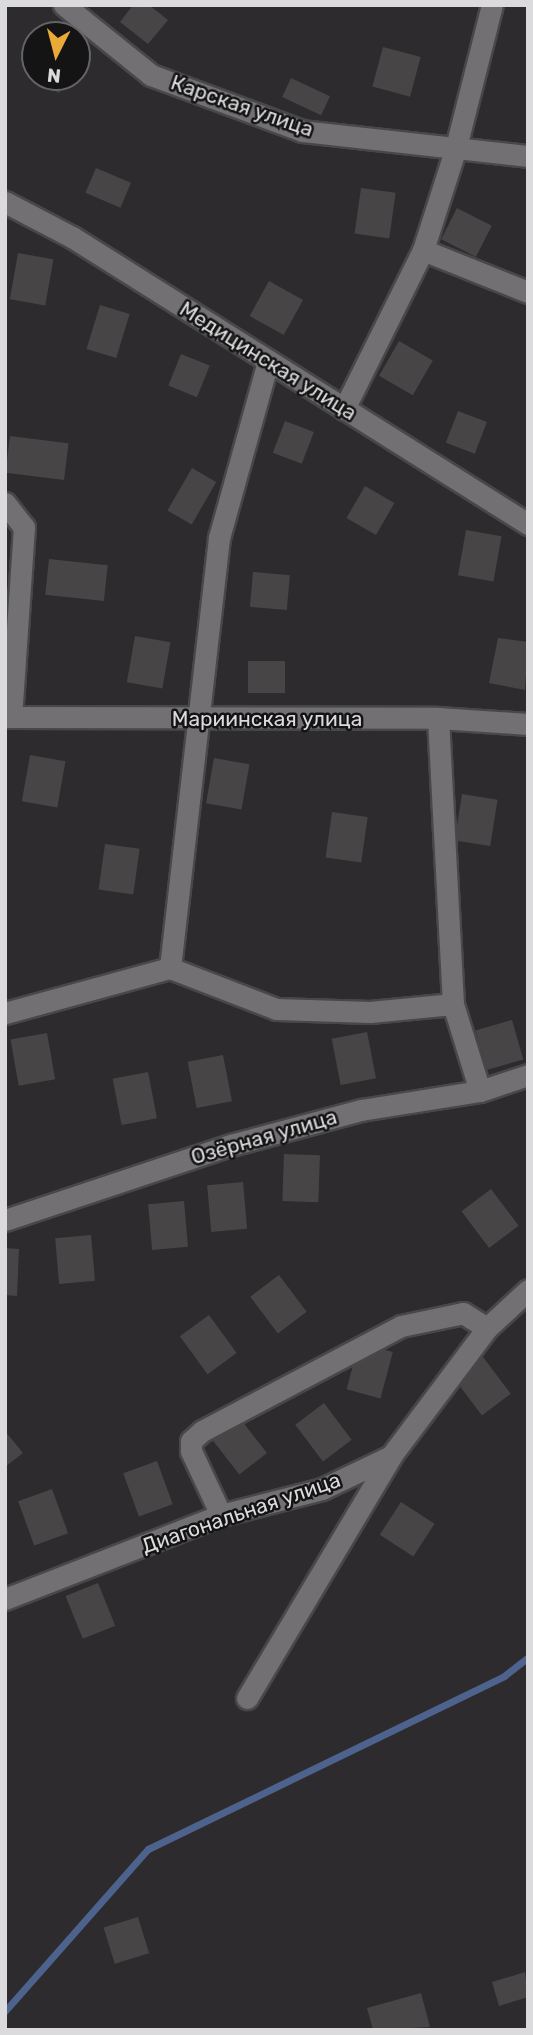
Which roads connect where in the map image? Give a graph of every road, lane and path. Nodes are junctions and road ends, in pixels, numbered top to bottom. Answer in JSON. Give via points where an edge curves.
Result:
{"nodes":[{"id":1,"x":64,"y":5,"type":"edge"},
{"id":2,"x":492,"y":5,"type":"edge"},
{"id":3,"x":456,"y":147,"type":"junction"},
{"id":4,"x":528,"y":156,"type":"edge"},
{"id":5,"x":5,"y":202,"type":"edge"},
{"id":6,"x":423,"y":250,"type":"junction"},
{"id":7,"x":528,"y":292,"type":"edge"},
{"id":8,"x":268,"y":361,"type":"junction"},
{"id":9,"x":344,"y":409,"type":"junction"},
{"id":10,"x":5,"y":503,"type":"edge"},
{"id":11,"x":528,"y":524,"type":"edge"},
{"id":12,"x":8,"y":717,"type":"edge"},
{"id":13,"x":438,"y":718,"type":"junction"},
{"id":14,"x":200,"y":720,"type":"junction"},
{"id":15,"x":528,"y":724,"type":"edge"},
{"id":16,"x":170,"y":968,"type":"junction"},
{"id":17,"x":453,"y":1004,"type":"junction"},
{"id":18,"x":5,"y":1013,"type":"edge"},
{"id":19,"x":528,"y":1075,"type":"edge"},
{"id":20,"x":480,"y":1091,"type":"junction"},
{"id":21,"x":5,"y":1220,"type":"edge"},
{"id":22,"x":528,"y":1290,"type":"edge"},
{"id":23,"x":487,"y":1328,"type":"junction"},
{"id":24,"x":391,"y":1456,"type":"junction"},
{"id":25,"x":221,"y":1515,"type":"junction"},
{"id":26,"x":5,"y":1599,"type":"edge"},
{"id":27,"x":247,"y":1698,"type":"dead end"}],
"edges":[{"from":1,"to":3,"type":"street","name":"Карская улица","via":[[151,75],[302,131]]},
{"from":2,"to":3,"type":"street"},
{"from":3,"to":4,"type":"street","name":"Карская улица"},
{"from":3,"to":6,"type":"street"},
{"from":5,"to":8,"type":"street","name":"Медицинская улица","via":[[72,237]]},
{"from":6,"to":7,"type":"street"},
{"from":6,"to":9,"type":"street"},
{"from":8,"to":9,"type":"street","name":"Медицинская улица"},
{"from":8,"to":14,"type":"street","via":[[219,538]]},
{"from":9,"to":11,"type":"street","name":"Медицинская улица"},
{"from":10,"to":12,"type":"street","via":[[24,527]]},
{"from":12,"to":14,"type":"street","name":"Мариинская улица"},
{"from":13,"to":14,"type":"street","name":"Мариинская улица"},
{"from":13,"to":15,"type":"street","name":"Мариинская улица"},
{"from":13,"to":17,"type":"street"},
{"from":14,"to":16,"type":"street"},
{"from":16,"to":17,"type":"street","via":[[276,1009],[370,1012]]},
{"from":16,"to":18,"type":"street"},
{"from":17,"to":20,"type":"street"},
{"from":19,"to":20,"type":"street","name":"Озёрная улица"},
{"from":20,"to":21,"type":"street","name":"Озёрная улица","via":[[361,1110],[231,1145]]},
{"from":22,"to":23,"type":"street","name":"Диагональная улица"},
{"from":23,"to":24,"type":"street","name":"Диагональная улица"},
{"from":23,"to":25,"type":"street","via":[[463,1314],[401,1326],[202,1431],[191,1441],[191,1451]]},
{"from":24,"to":25,"type":"street","name":"Диагональная улица","via":[[322,1489]]},
{"from":24,"to":27,"type":"street"},
{"from":25,"to":26,"type":"street","name":"Диагональная улица"}]}
